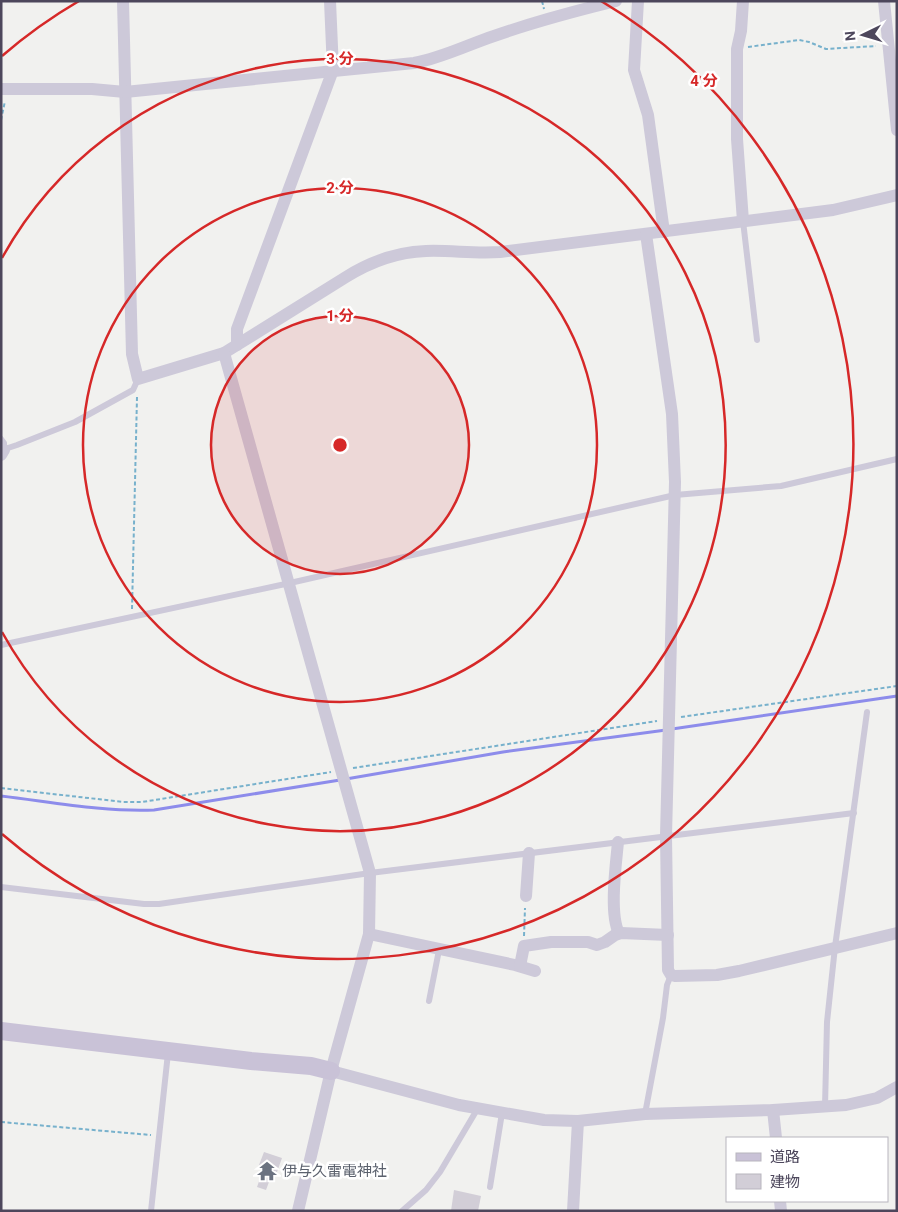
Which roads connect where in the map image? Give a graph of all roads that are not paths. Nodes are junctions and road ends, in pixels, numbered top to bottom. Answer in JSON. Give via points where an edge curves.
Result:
{"nodes":[{"id":1,"x":123,"y":1,"type":"edge"},
{"id":2,"x":330,"y":1,"type":"edge"},
{"id":3,"x":616,"y":1,"type":"edge"},
{"id":4,"x":638,"y":1,"type":"edge"},
{"id":5,"x":743,"y":1,"type":"edge"},
{"id":6,"x":884,"y":1,"type":"edge"},
{"id":7,"x":333,"y":70,"type":"junction"},
{"id":8,"x":894,"y":77,"type":"edge"},
{"id":9,"x":6,"y":89,"type":"edge"},
{"id":10,"x":125,"y":92,"type":"junction"},
{"id":11,"x":897,"y":130,"type":"edge"},
{"id":12,"x":897,"y":195,"type":"edge"},
{"id":13,"x":743,"y":221,"type":"junction"},
{"id":14,"x":664,"y":232,"type":"junction"},
{"id":15,"x":646,"y":234,"type":"junction"},
{"id":16,"x":757,"y":340,"type":"dead end"},
{"id":17,"x":237,"y":345,"type":"junction"},
{"id":18,"x":224,"y":353,"type":"junction"},
{"id":19,"x":138,"y":379,"type":"junction"},
{"id":20,"x":2,"y":448,"type":"edge"},
{"id":21,"x":897,"y":459,"type":"edge"},
{"id":22,"x":675,"y":495,"type":"junction"},
{"id":23,"x":290,"y":583,"type":"junction"},
{"id":24,"x":1,"y":645,"type":"edge"},
{"id":25,"x":867,"y":712,"type":"dead end"},
{"id":26,"x":854,"y":813,"type":"junction"},
{"id":27,"x":666,"y":836,"type":"junction"},
{"id":28,"x":618,"y":842,"type":"junction"},
{"id":29,"x":529,"y":853,"type":"junction"},
{"id":30,"x":370,"y":873,"type":"junction"},
{"id":31,"x":1,"y":887,"type":"edge"},
{"id":32,"x":526,"y":896,"type":"road end"},
{"id":33,"x":619,"y":933,"type":"junction"},
{"id":34,"x":897,"y":933,"type":"edge"},
{"id":35,"x":369,"y":934,"type":"junction"},
{"id":36,"x":668,"y":935,"type":"junction"},
{"id":37,"x":835,"y":947,"type":"junction"},
{"id":38,"x":439,"y":950,"type":"junction"},
{"id":39,"x":520,"y":966,"type":"junction"},
{"id":40,"x":535,"y":971,"type":"dead end"},
{"id":41,"x":671,"y":975,"type":"junction"},
{"id":42,"x":429,"y":1000,"type":"dead end"},
{"id":43,"x":1,"y":1031,"type":"edge"},
{"id":44,"x":168,"y":1051,"type":"junction"},
{"id":45,"x":331,"y":1071,"type":"junction"},
{"id":46,"x":897,"y":1087,"type":"edge"},
{"id":47,"x":826,"y":1107,"type":"junction"},
{"id":48,"x":478,"y":1108,"type":"junction"},
{"id":49,"x":774,"y":1110,"type":"junction"},
{"id":50,"x":502,"y":1113,"type":"junction"},
{"id":51,"x":645,"y":1114,"type":"junction"},
{"id":52,"x":578,"y":1120,"type":"junction"},
{"id":53,"x":776,"y":1137,"type":"edge"},
{"id":54,"x":490,"y":1187,"type":"dead end"},
{"id":55,"x":151,"y":1211,"type":"edge"},
{"id":56,"x":298,"y":1211,"type":"edge"},
{"id":57,"x":402,"y":1211,"type":"edge"},
{"id":58,"x":573,"y":1211,"type":"edge"}],
"edges":[{"from":1,"to":10,"type":"street"},
{"from":2,"to":7,"type":"street"},
{"from":3,"to":7,"type":"street","via":[[538,20],[431,60]]},
{"from":4,"to":14,"type":"street","via":[[634,70],[648,115]]},
{"from":5,"to":13,"type":"street","via":[[737,49],[737,139]]},
{"from":6,"to":8,"type":"street"},
{"from":7,"to":10,"type":"street"},
{"from":7,"to":17,"type":"street","via":[[237,329]]},
{"from":8,"to":11,"type":"street"},
{"from":9,"to":10,"type":"street"},
{"from":10,"to":19,"type":"street","via":[[132,354]]},
{"from":12,"to":13,"type":"street","via":[[833,210]]},
{"from":13,"to":14,"type":"street"},
{"from":13,"to":16,"type":"lane"},
{"from":14,"to":15,"type":"street"},
{"from":15,"to":17,"type":"street","via":[[482,254],[424,251],[385,258],[360,268]]},
{"from":15,"to":22,"type":"street","via":[[672,414]]},
{"from":17,"to":18,"type":"street"},
{"from":18,"to":19,"type":"street"},
{"from":18,"to":23,"type":"street"},
{"from":19,"to":20,"type":"lane","via":[[133,390],[75,422]]},
{"from":21,"to":22,"type":"lane","via":[[781,486]]},
{"from":22,"to":23,"type":"lane"},
{"from":22,"to":27,"type":"street"},
{"from":23,"to":24,"type":"lane"},
{"from":23,"to":30,"type":"street"},
{"from":25,"to":26,"type":"lane"},
{"from":26,"to":27,"type":"lane"},
{"from":26,"to":37,"type":"lane"},
{"from":27,"to":28,"type":"lane"},
{"from":27,"to":36,"type":"street"},
{"from":28,"to":29,"type":"lane"},
{"from":28,"to":33,"type":"street","via":[[614,889]]},
{"from":29,"to":30,"type":"lane"},
{"from":29,"to":32,"type":"street"},
{"from":30,"to":31,"type":"lane","via":[[159,904]]},
{"from":30,"to":35,"type":"street"},
{"from":33,"to":36,"type":"street"},
{"from":33,"to":39,"type":"street","via":[[597,944],[551,942],[524,946]]},
{"from":34,"to":37,"type":"street"},
{"from":35,"to":38,"type":"street"},
{"from":35,"to":45,"type":"street"},
{"from":36,"to":41,"type":"street","via":[[668,970]]},
{"from":37,"to":41,"type":"street","via":[[717,975]]},
{"from":37,"to":47,"type":"lane","via":[[827,1022]]},
{"from":38,"to":39,"type":"street"},
{"from":38,"to":42,"type":"lane"},
{"from":39,"to":40,"type":"street"},
{"from":41,"to":51,"type":"lane"},
{"from":43,"to":44,"type":"street"},
{"from":44,"to":45,"type":"street","via":[[311,1066]]},
{"from":44,"to":55,"type":"lane"},
{"from":45,"to":48,"type":"street"},
{"from":45,"to":56,"type":"street"},
{"from":46,"to":47,"type":"street","via":[[877,1098]]},
{"from":47,"to":49,"type":"street"},
{"from":48,"to":50,"type":"street"},
{"from":48,"to":57,"type":"lane","via":[[440,1172],[426,1190]]},
{"from":49,"to":51,"type":"street"},
{"from":49,"to":53,"type":"street"},
{"from":50,"to":52,"type":"street","via":[[544,1120]]},
{"from":50,"to":54,"type":"lane"},
{"from":51,"to":52,"type":"street"},
{"from":52,"to":58,"type":"street"}]}
